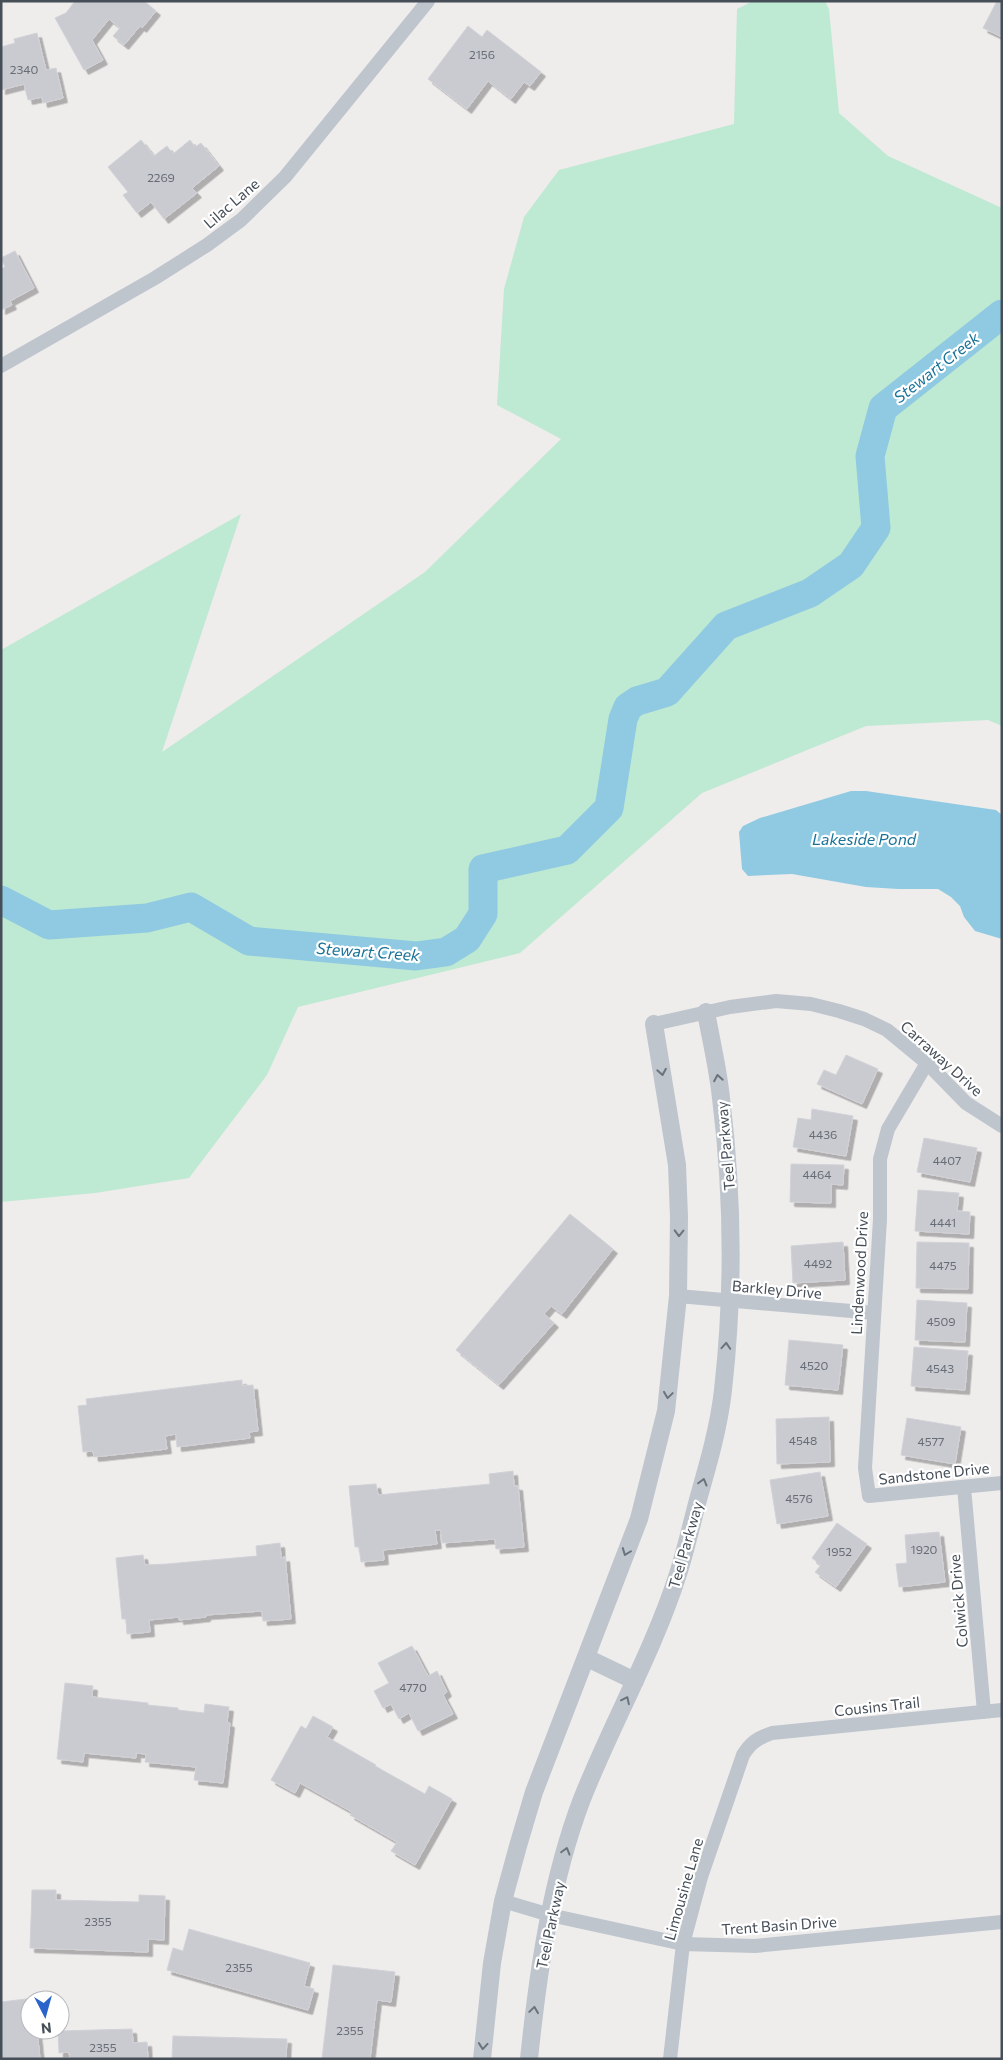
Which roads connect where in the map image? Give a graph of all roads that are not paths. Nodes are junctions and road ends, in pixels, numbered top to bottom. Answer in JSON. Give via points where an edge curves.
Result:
{"nodes":[{"id":1,"x":428,"y":1,"type":"edge"},
{"id":2,"x":1,"y":366,"type":"edge"},
{"id":3,"x":706,"y":1012,"type":"junction"},
{"id":4,"x":654,"y":1024,"type":"joint"},
{"id":5,"x":927,"y":1063,"type":"junction"},
{"id":6,"x":1002,"y":1126,"type":"edge"},
{"id":7,"x":678,"y":1296,"type":"junction"},
{"id":8,"x":729,"y":1301,"type":"junction"},
{"id":9,"x":874,"y":1313,"type":"junction"},
{"id":10,"x":1002,"y":1483,"type":"edge"},
{"id":11,"x":964,"y":1486,"type":"junction"},
{"id":12,"x":868,"y":1496,"type":"joint"},
{"id":13,"x":587,"y":1658,"type":"junction"},
{"id":14,"x":635,"y":1681,"type":"junction"},
{"id":15,"x":1002,"y":1710,"type":"edge"},
{"id":16,"x":984,"y":1712,"type":"junction"},
{"id":17,"x":757,"y":1738,"type":"joint"},
{"id":18,"x":503,"y":1901,"type":"junction"},
{"id":19,"x":550,"y":1915,"type":"junction"},
{"id":20,"x":1002,"y":1922,"type":"edge"},
{"id":21,"x":683,"y":1944,"type":"junction"},
{"id":22,"x":482,"y":2059,"type":"edge"},
{"id":23,"x":529,"y":2059,"type":"edge"},
{"id":24,"x":670,"y":2059,"type":"edge"}],
"edges":[{"from":1,"to":2,"type":"street","name":"Lilac Lane","via":[[285,178],[240,220],[156,278]]},
{"from":3,"to":4,"type":"street","name":"Carraway Drive"},
{"from":3,"to":5,"type":"street","name":"Carraway Drive","via":[[776,1001],[811,1004],[864,1019],[887,1030]]},
{"from":8,"to":3,"type":"street","name":"Teel Parkway","one_way":true,"via":[[732,1248],[729,1183],[721,1095]]},
{"from":4,"to":7,"type":"street","one_way":true,"via":[[676,1165]]},
{"from":5,"to":6,"type":"street","name":"Carraway Drive","via":[[966,1103]]},
{"from":5,"to":9,"type":"street","name":"Lindenwood Drive","via":[[888,1129],[880,1159]]},
{"from":7,"to":8,"type":"street","name":"Barkley Drive"},
{"from":7,"to":13,"type":"street","one_way":true,"via":[[666,1411],[652,1468],[639,1519]]},
{"from":8,"to":9,"type":"street","name":"Barkley Drive"},
{"from":14,"to":8,"type":"street","name":"Teel Parkway","one_way":true,"via":[[678,1574],[714,1438],[723,1392]]},
{"from":9,"to":12,"type":"street","name":"Lindenwood Drive","via":[[865,1468]]},
{"from":10,"to":11,"type":"street","name":"Sandstone Drive"},
{"from":11,"to":12,"type":"street","name":"Sandstone Drive"},
{"from":11,"to":16,"type":"street","name":"Colwick Drive"},
{"from":13,"to":14,"type":"street"},
{"from":13,"to":18,"type":"street","via":[[534,1792]]},
{"from":19,"to":14,"type":"street","name":"Teel Parkway","one_way":true,"via":[[581,1802]]},
{"from":15,"to":16,"type":"street","name":"Cousins Trail"},
{"from":16,"to":17,"type":"street","name":"Cousins Trail","via":[[772,1733]]},
{"from":17,"to":21,"type":"street","name":"Limousine Lane","via":[[743,1754],[701,1877]]},
{"from":18,"to":19,"type":"street","name":"Trent Basin Drive"},
{"from":18,"to":22,"type":"street","one_way":true,"via":[[492,1963]]},
{"from":19,"to":21,"type":"street","name":"Trent Basin Drive"},
{"from":23,"to":19,"type":"street","name":"Teel Parkway","one_way":true},
{"from":20,"to":21,"type":"street","name":"Trent Basin Drive","via":[[755,1946]]},
{"from":21,"to":24,"type":"street","name":"Limousine Lane"}]}
